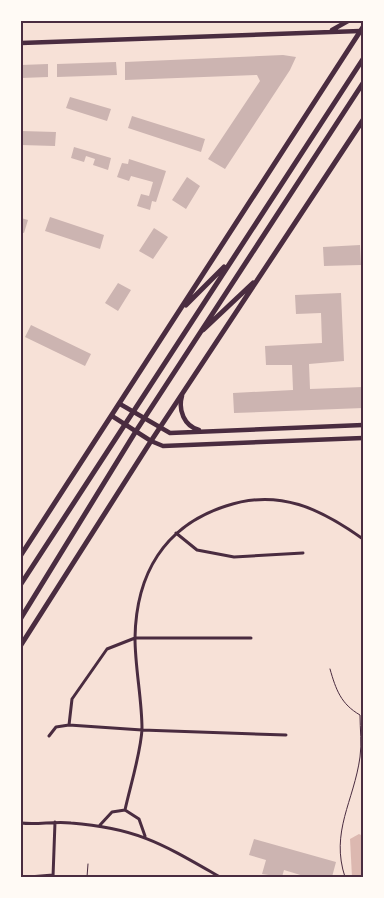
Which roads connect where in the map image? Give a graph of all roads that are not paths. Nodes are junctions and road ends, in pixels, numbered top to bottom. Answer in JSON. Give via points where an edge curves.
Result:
{"nodes":[{"id":1,"x":348,"y":21,"type":"edge"},
{"id":2,"x":362,"y":29,"type":"edge"},
{"id":3,"x":324,"y":32,"type":"junction"},
{"id":4,"x":21,"y":43,"type":"edge"},
{"id":5,"x":363,"y":59,"type":"edge"},
{"id":6,"x":363,"y":83,"type":"edge"},
{"id":7,"x":363,"y":120,"type":"edge"},
{"id":8,"x":232,"y":260,"type":"junction"},
{"id":9,"x":261,"y":275,"type":"junction"},
{"id":10,"x":179,"y":312,"type":"junction"},
{"id":11,"x":196,"y":338,"type":"junction"},
{"id":12,"x":183,"y":393,"type":"junction"},
{"id":13,"x":120,"y":404,"type":"junction"},
{"id":14,"x":133,"y":412,"type":"junction"},
{"id":15,"x":112,"y":416,"type":"junction"},
{"id":16,"x":144,"y":419,"type":"junction"},
{"id":17,"x":125,"y":425,"type":"junction"},
{"id":18,"x":363,"y":425,"type":"edge"},
{"id":19,"x":160,"y":428,"type":"junction"},
{"id":20,"x":136,"y":431,"type":"junction"},
{"id":21,"x":207,"y":432,"type":"junction"},
{"id":22,"x":363,"y":438,"type":"edge"},
{"id":23,"x":151,"y":441,"type":"junction"},
{"id":24,"x":176,"y":533,"type":"junction"},
{"id":25,"x":363,"y":539,"type":"edge"},
{"id":26,"x":303,"y":554,"type":"dead end"},
{"id":27,"x":21,"y":555,"type":"edge"},
{"id":28,"x":21,"y":584,"type":"edge"},
{"id":29,"x":21,"y":618,"type":"edge"},
{"id":30,"x":135,"y":638,"type":"junction"},
{"id":31,"x":251,"y":638,"type":"dead end"},
{"id":32,"x":21,"y":645,"type":"edge"},
{"id":33,"x":69,"y":725,"type":"junction"},
{"id":34,"x":142,"y":730,"type":"junction"},
{"id":35,"x":286,"y":735,"type":"dead end"},
{"id":36,"x":49,"y":736,"type":"dead end"},
{"id":37,"x":124,"y":810,"type":"junction"},
{"id":38,"x":55,"y":822,"type":"junction"},
{"id":39,"x":21,"y":824,"type":"edge"},
{"id":40,"x":100,"y":825,"type":"junction"},
{"id":41,"x":145,"y":836,"type":"junction"},
{"id":42,"x":53,"y":876,"type":"edge"},
{"id":43,"x":29,"y":877,"type":"edge"},
{"id":44,"x":220,"y":877,"type":"edge"}],
"edges":[{"from":1,"to":3,"type":"main road"},
{"from":2,"to":3,"type":"main road"},
{"from":2,"to":10,"type":"highway"},
{"from":3,"to":4,"type":"main road"},
{"from":5,"to":8,"type":"highway"},
{"from":6,"to":11,"type":"highway"},
{"from":7,"to":9,"type":"highway"},
{"from":8,"to":10,"type":"highway"},
{"from":8,"to":14,"type":"highway"},
{"from":9,"to":11,"type":"highway"},
{"from":9,"to":12,"type":"highway"},
{"from":10,"to":13,"type":"highway"},
{"from":11,"to":16,"type":"highway"},
{"from":12,"to":19,"type":"highway"},
{"from":12,"to":21,"type":"main road","via":[[180,407],[185,419],[195,429]]},
{"from":13,"to":14,"type":"main road"},
{"from":13,"to":15,"type":"highway"},
{"from":14,"to":16,"type":"main road"},
{"from":14,"to":17,"type":"highway"},
{"from":15,"to":17,"type":"main road"},
{"from":15,"to":27,"type":"highway"},
{"from":16,"to":19,"type":"main road"},
{"from":16,"to":20,"type":"highway"},
{"from":17,"to":20,"type":"main road"},
{"from":17,"to":28,"type":"highway"},
{"from":18,"to":21,"type":"main road"},
{"from":19,"to":21,"type":"main road","via":[[170,433]]},
{"from":19,"to":23,"type":"highway"},
{"from":20,"to":23,"type":"main road"},
{"from":20,"to":29,"type":"highway"},
{"from":22,"to":23,"type":"main road","via":[[163,446]]},
{"from":23,"to":32,"type":"highway"},
{"from":24,"to":25,"type":"street","via":[[204,513],[236,502],[264,499],[297,503],[333,518]]},
{"from":24,"to":26,"type":"street","via":[[197,550],[234,557]]},
{"from":24,"to":30,"type":"street","via":[[155,557],[140,594]]},
{"from":30,"to":31,"type":"street"},
{"from":30,"to":33,"type":"street","via":[[107,649],[72,699]]},
{"from":30,"to":34,"type":"street"},
{"from":33,"to":34,"type":"street"},
{"from":33,"to":36,"type":"street","via":[[56,727]]},
{"from":34,"to":35,"type":"street"},
{"from":34,"to":37,"type":"street"},
{"from":37,"to":40,"type":"street","via":[[112,812]]},
{"from":37,"to":41,"type":"street","via":[[139,819]]},
{"from":38,"to":39,"type":"street"},
{"from":38,"to":40,"type":"street"},
{"from":38,"to":42,"type":"street"},
{"from":40,"to":41,"type":"street"},
{"from":41,"to":44,"type":"street"},
{"from":42,"to":43,"type":"street"}]}
